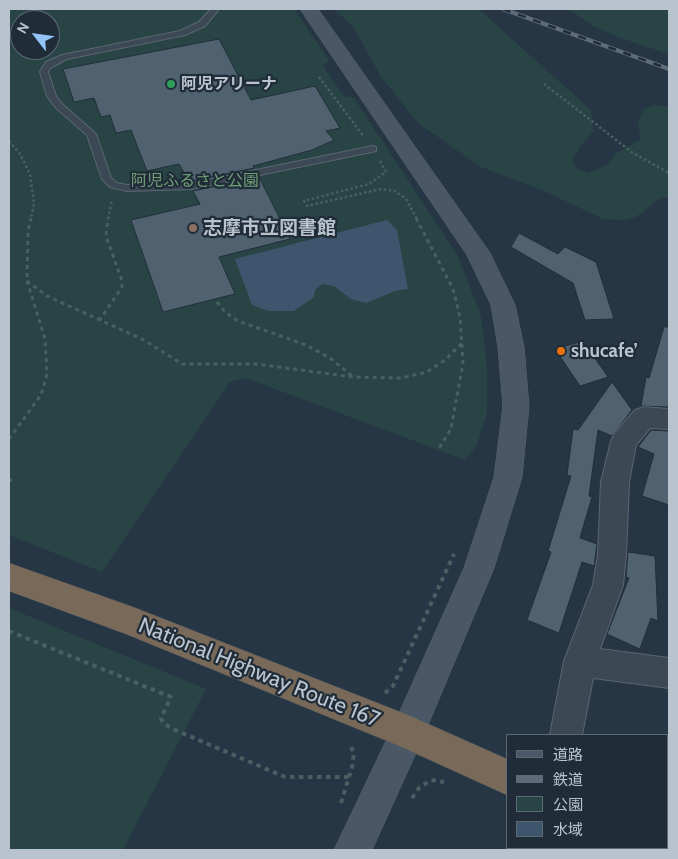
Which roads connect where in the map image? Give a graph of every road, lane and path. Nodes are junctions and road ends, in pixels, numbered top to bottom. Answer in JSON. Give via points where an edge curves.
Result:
{"nodes":[{"id":1,"x":215,"y":9,"type":"edge"},
{"id":2,"x":309,"y":9,"type":"edge"},
{"id":3,"x":319,"y":77,"type":"dead end"},
{"id":4,"x":544,"y":84,"type":"dead end"},
{"id":5,"x":9,"y":141,"type":"edge"},
{"id":6,"x":373,"y":149,"type":"junction"},
{"id":7,"x":669,"y":173,"type":"edge"},
{"id":8,"x":126,"y":188,"type":"junction"},
{"id":9,"x":27,"y":281,"type":"junction"},
{"id":10,"x":217,"y":302,"type":"dead end"},
{"id":11,"x":99,"y":321,"type":"junction"},
{"id":12,"x":462,"y":344,"type":"junction"},
{"id":13,"x":353,"y":377,"type":"junction"},
{"id":14,"x":669,"y":419,"type":"edge"},
{"id":15,"x":9,"y":438,"type":"edge"},
{"id":16,"x":438,"y":450,"type":"dead end"},
{"id":17,"x":9,"y":479,"type":"edge"},
{"id":18,"x":9,"y":483,"type":"edge"},
{"id":19,"x":454,"y":554,"type":"dead end"},
{"id":20,"x":9,"y":577,"type":"edge"},
{"id":21,"x":9,"y":631,"type":"edge"},
{"id":22,"x":580,"y":662,"type":"junction"},
{"id":23,"x":669,"y":673,"type":"edge"},
{"id":24,"x":394,"y":686,"type":"dead end"},
{"id":25,"x":408,"y":732,"type":"junction"},
{"id":26,"x":566,"y":734,"type":"edge"},
{"id":27,"x":350,"y":746,"type":"dead end"},
{"id":28,"x":506,"y":777,"type":"edge"},
{"id":29,"x":444,"y":782,"type":"dead end"},
{"id":30,"x":412,"y":798,"type":"dead end"},
{"id":31,"x":353,"y":850,"type":"edge"}],
"edges":[{"from":1,"to":8,"type":"lane","via":[[202,24],[182,33],[65,57],[49,64],[44,72],[58,106],[91,134],[106,179]]},
{"from":2,"to":25,"type":"street","via":[[478,253],[503,305],[511,347],[516,406],[508,477],[479,568]]},
{"from":3,"to":6,"type":"path"},
{"from":4,"to":7,"type":"path","via":[[633,153]]},
{"from":5,"to":9,"type":"path","via":[[30,174],[34,204],[28,231]]},
{"from":6,"to":8,"type":"lane","via":[[192,186]]},
{"from":6,"to":12,"type":"path","via":[[386,172],[381,176],[369,184],[304,201],[308,206],[381,189],[395,191],[406,199],[453,289]]},
{"from":8,"to":11,"type":"path","via":[[111,201],[106,227],[122,288]]},
{"from":9,"to":11,"type":"path","via":[[47,296]]},
{"from":9,"to":15,"type":"path","via":[[45,339],[47,374],[41,395]]},
{"from":10,"to":13,"type":"path","via":[[238,320],[306,345],[330,358]]},
{"from":11,"to":13,"type":"path","via":[[144,340],[182,364],[256,364]]},
{"from":12,"to":13,"type":"path","via":[[427,372],[402,378]]},
{"from":12,"to":16,"type":"path","via":[[463,363],[451,430]]},
{"from":14,"to":22,"type":"street","via":[[644,417],[624,441],[615,482],[608,585]]},
{"from":17,"to":18,"type":"path"},
{"from":19,"to":24,"type":"path"},
{"from":20,"to":25,"type":"highway","name":"National Highway Route 167","via":[[133,622]]},
{"from":21,"to":27,"type":"path","via":[[171,697],[161,718],[167,727],[284,777],[349,777],[354,752]]},
{"from":22,"to":23,"type":"street"},
{"from":22,"to":26,"type":"street"},
{"from":25,"to":28,"type":"highway","name":"National Highway Route 167"},
{"from":25,"to":31,"type":"street"},
{"from":29,"to":30,"type":"path","via":[[431,780]]}]}
